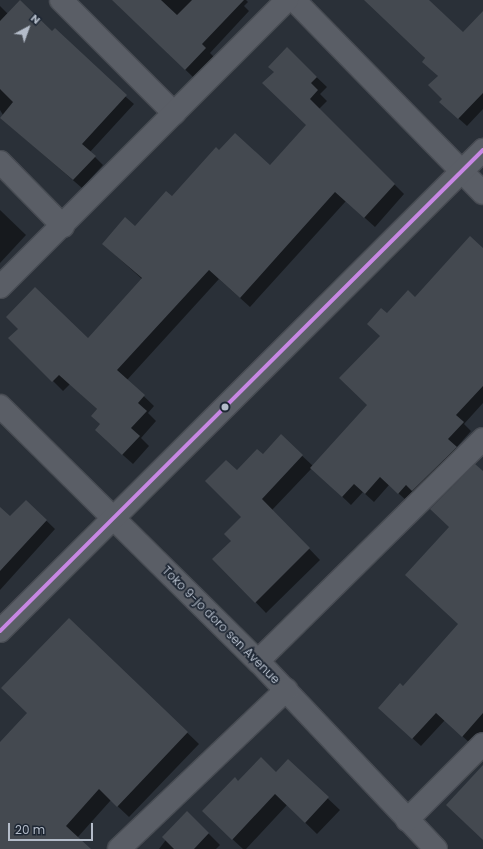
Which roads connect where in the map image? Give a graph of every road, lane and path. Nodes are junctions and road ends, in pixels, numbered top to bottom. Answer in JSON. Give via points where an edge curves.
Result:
{"nodes":[{"id":1,"x":61,"y":0,"type":"edge"},
{"id":2,"x":287,"y":0,"type":"edge"},
{"id":3,"x":294,"y":0,"type":"edge"},
{"id":4,"x":174,"y":113,"type":"junction"},
{"id":5,"x":483,"y":150,"type":"edge"},
{"id":6,"x":0,"y":162,"type":"edge"},
{"id":7,"x":462,"y":171,"type":"junction"},
{"id":8,"x":483,"y":193,"type":"edge"},
{"id":9,"x":63,"y":226,"type":"junction"},
{"id":10,"x":0,"y":287,"type":"edge"},
{"id":11,"x":0,"y":406,"type":"edge"},
{"id":12,"x":483,"y":439,"type":"edge"},
{"id":13,"x":113,"y":519,"type":"junction"},
{"id":14,"x":0,"y":631,"type":"edge"},
{"id":15,"x":258,"y":661,"type":"junction"},
{"id":16,"x":286,"y":690,"type":"junction"},
{"id":17,"x":483,"y":744,"type":"edge"},
{"id":18,"x":407,"y":820,"type":"junction"},
{"id":19,"x":119,"y":849,"type":"edge"},
{"id":20,"x":436,"y":849,"type":"edge"}],
"edges":[{"from":1,"to":4,"type":"street"},
{"from":2,"to":4,"type":"street"},
{"from":3,"to":7,"type":"street"},
{"from":4,"to":9,"type":"street"},
{"from":5,"to":7,"type":"street"},
{"from":6,"to":9,"type":"street"},
{"from":7,"to":8,"type":"street"},
{"from":7,"to":13,"type":"street"},
{"from":9,"to":10,"type":"street"},
{"from":11,"to":13,"type":"street","name":"Toko 9-jo doro sen Avenue"},
{"from":12,"to":15,"type":"street"},
{"from":13,"to":14,"type":"street"},
{"from":13,"to":15,"type":"street","name":"Toko 9-jo doro sen Avenue"},
{"from":15,"to":16,"type":"street","name":"Toko 9-jo doro sen Avenue"},
{"from":16,"to":18,"type":"street","name":"Toko 9-jo doro sen Avenue"},
{"from":16,"to":19,"type":"street"},
{"from":17,"to":18,"type":"street"},
{"from":18,"to":20,"type":"street","name":"Toko 9-jo doro sen Avenue"}]}
